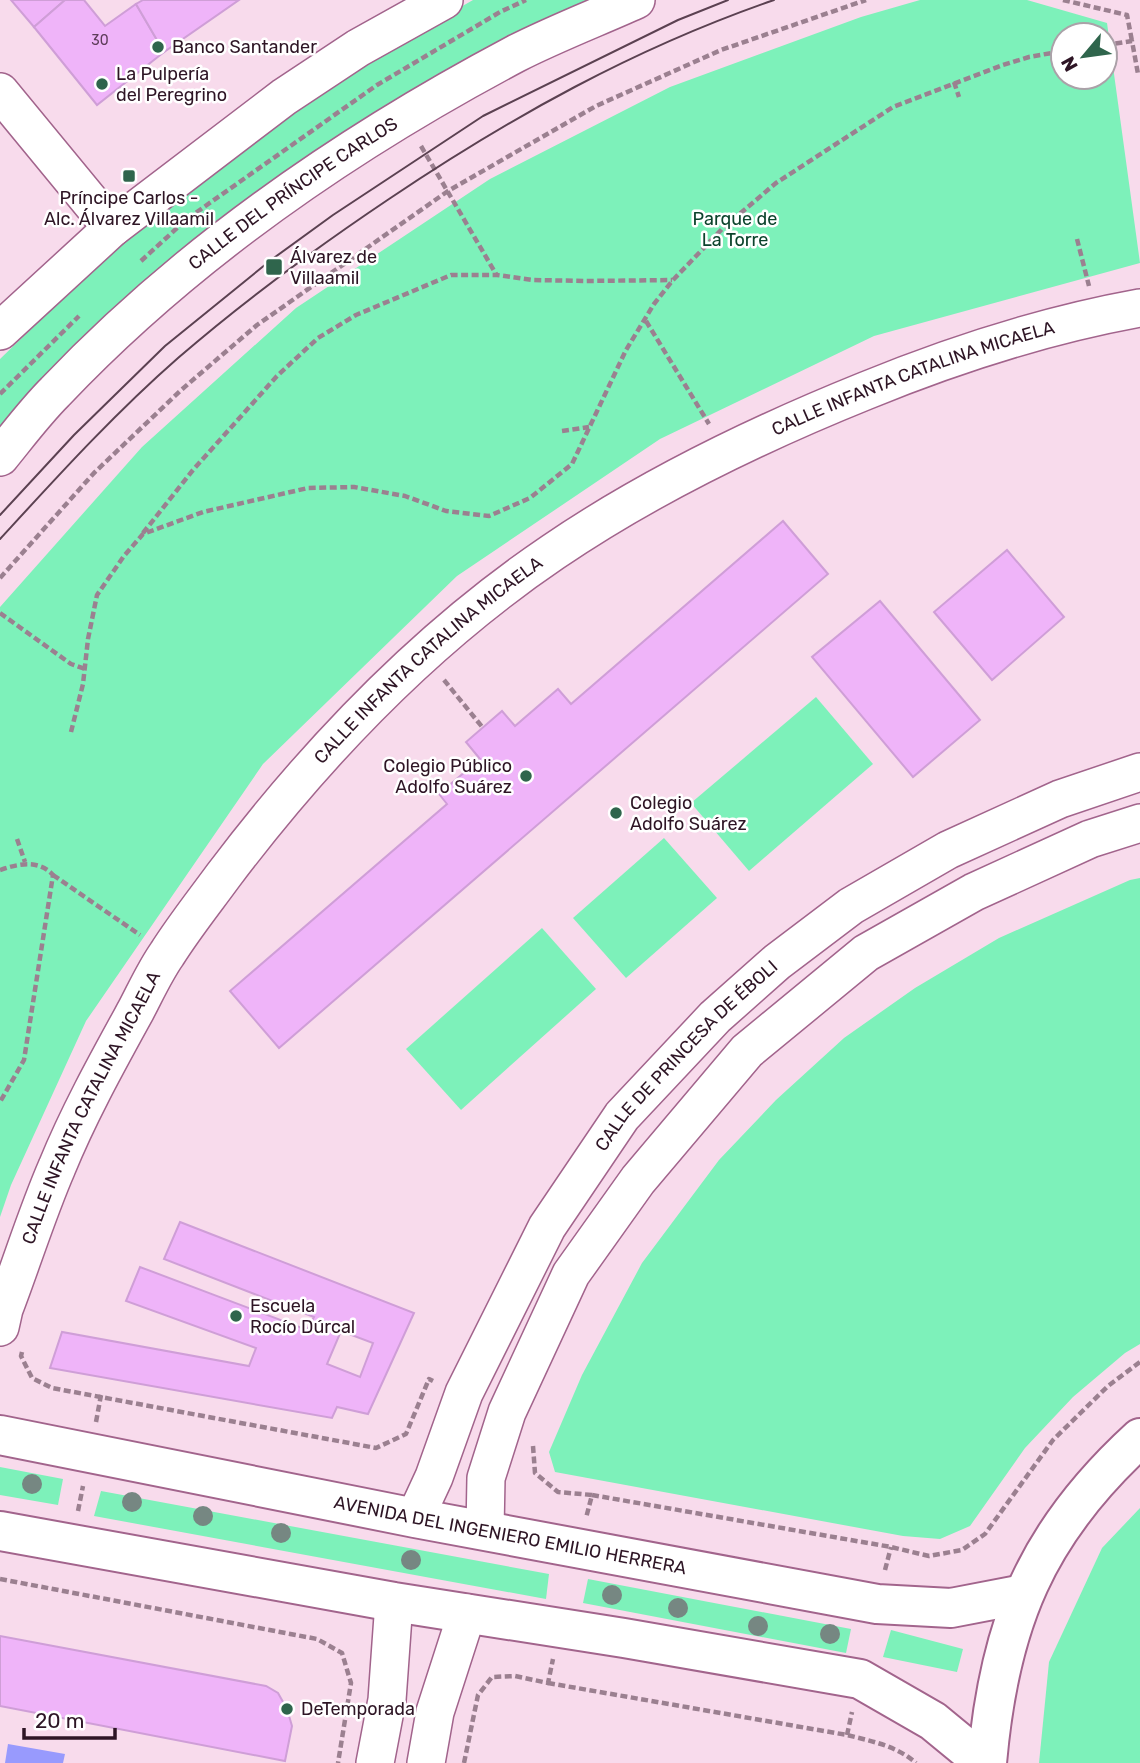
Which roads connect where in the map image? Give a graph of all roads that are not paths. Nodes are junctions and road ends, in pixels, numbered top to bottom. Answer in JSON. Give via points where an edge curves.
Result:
{"nodes":[{"id":1,"x":636,"y":0,"type":"edge"},
{"id":2,"x":430,"y":3,"type":"edge"},
{"id":3,"x":0,"y":92,"type":"edge"},
{"id":4,"x":112,"y":228,"type":"junction"},
{"id":5,"x":1140,"y":308,"type":"edge"},
{"id":6,"x":0,"y":331,"type":"edge"},
{"id":7,"x":0,"y":457,"type":"edge"},
{"id":8,"x":1140,"y":772,"type":"edge"},
{"id":9,"x":1140,"y":822,"type":"edge"},
{"id":10,"x":0,"y":1327,"type":"edge"},
{"id":11,"x":0,"y":1435,"type":"edge"},
{"id":12,"x":1140,"y":1438,"type":"edge"},
{"id":13,"x":415,"y":1518,"type":"junction"},
{"id":14,"x":485,"y":1530,"type":"junction"},
{"id":15,"x":0,"y":1531,"type":"edge"},
{"id":16,"x":1024,"y":1594,"type":"junction"},
{"id":17,"x":394,"y":1602,"type":"junction"},
{"id":18,"x":467,"y":1613,"type":"junction"},
{"id":19,"x":375,"y":1763,"type":"edge"},
{"id":20,"x":426,"y":1763,"type":"edge"},
{"id":21,"x":985,"y":1763,"type":"edge"}],
"edges":[{"from":1,"to":7,"type":"street","name":"CALLE DEL PRÍNCIPE CARLOS","via":[[516,53],[321,170],[195,261],[54,392]]},
{"from":2,"to":4,"type":"street","via":[[284,97]]},
{"from":3,"to":4,"type":"street"},
{"from":4,"to":6,"type":"street"},
{"from":5,"to":10,"type":"street","name":"CALLE INFANTA CATALINA MICAELA","via":[[1096,316],[919,369],[726,451],[552,553],[423,655],[263,823],[167,954],[57,1166]]},
{"from":8,"to":13,"type":"street","name":"CALLE DE PRINCESA DE ÉBOLI","via":[[1060,799],[948,850],[851,906],[715,1017],[622,1116],[547,1227],[464,1393]]},
{"from":9,"to":14,"type":"street","via":[[1090,839],[974,892],[866,953],[747,1051],[638,1180],[572,1273],[507,1412],[486,1478]]},
{"from":11,"to":13,"type":"street","name":"AVENIDA DEL INGENIERO EMILIO HERRERA"},
{"from":12,"to":16,"type":"street","via":[[1075,1506]]},
{"from":13,"to":14,"type":"street","name":"AVENIDA DEL INGENIERO EMILIO HERRERA"},
{"from":14,"to":16,"type":"street","name":"AVENIDA DEL INGENIERO EMILIO HERRERA","via":[[877,1604],[951,1608]]},
{"from":15,"to":17,"type":"street"},
{"from":16,"to":21,"type":"street","via":[[1003,1655]]},
{"from":17,"to":18,"type":"street"},
{"from":17,"to":19,"type":"street","via":[[387,1700]]},
{"from":18,"to":20,"type":"street","via":[[435,1712]]},
{"from":18,"to":21,"type":"street","via":[[860,1679],[933,1721]]}]}
